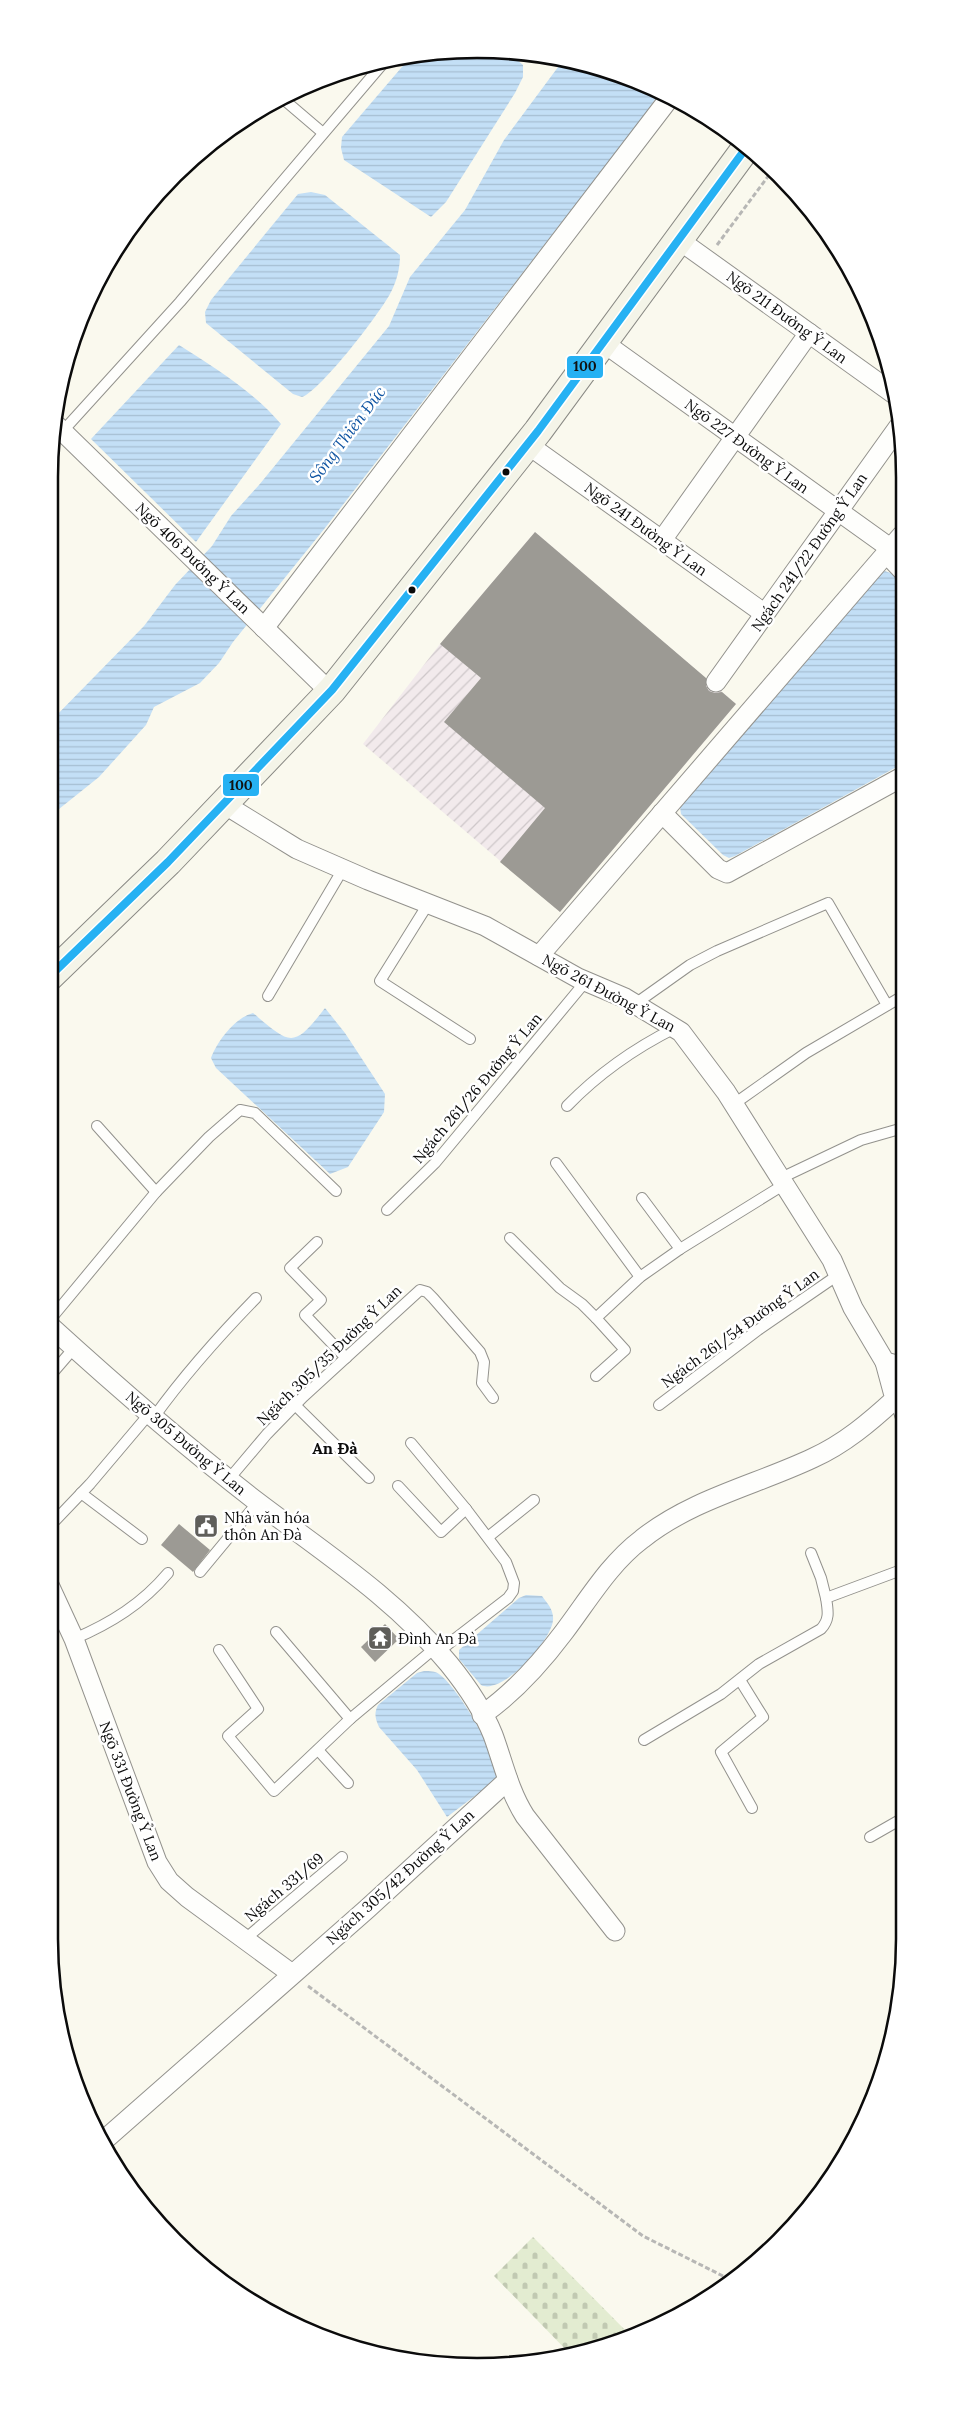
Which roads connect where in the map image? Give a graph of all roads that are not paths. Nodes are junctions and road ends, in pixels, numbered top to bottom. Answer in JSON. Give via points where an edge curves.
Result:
{"nodes":[{"id":1,"x":377,"y":70,"type":"edge"},
{"id":2,"x":288,"y":103,"type":"edge"},
{"id":3,"x":666,"y":103,"type":"edge"},
{"id":4,"x":322,"y":133,"type":"junction"},
{"id":5,"x":743,"y":153,"type":"edge"},
{"id":6,"x":679,"y":240,"type":"junction"},
{"id":7,"x":809,"y":333,"type":"junction"},
{"id":8,"x":604,"y":343,"type":"junction"},
{"id":9,"x":887,"y":389,"type":"edge"},
{"id":10,"x":60,"y":429,"type":"edge"},
{"id":11,"x":894,"y":433,"type":"edge"},
{"id":12,"x":60,"y":434,"type":"edge"},
{"id":13,"x":735,"y":437,"type":"junction"},
{"id":14,"x":527,"y":444,"type":"junction"},
{"id":15,"x":838,"y":511,"type":"junction"},
{"id":16,"x":662,"y":540,"type":"junction"},
{"id":17,"x":892,"y":545,"type":"edge"},
{"id":18,"x":765,"y":614,"type":"junction"},
{"id":19,"x":264,"y":628,"type":"junction"},
{"id":20,"x":716,"y":682,"type":"dead end"},
{"id":21,"x":330,"y":692,"type":"junction"},
{"id":22,"x":896,"y":780,"type":"edge"},
{"id":23,"x":224,"y":804,"type":"junction"},
{"id":24,"x":662,"y":813,"type":"junction"},
{"id":25,"x":343,"y":869,"type":"junction"},
{"id":26,"x":428,"y":904,"type":"junction"},
{"id":27,"x":539,"y":956,"type":"junction"},
{"id":28,"x":58,"y":968,"type":"edge"},
{"id":29,"x":586,"y":981,"type":"junction"},
{"id":30,"x":268,"y":996,"type":"dead end"},
{"id":31,"x":896,"y":1000,"type":"edge"},
{"id":32,"x":635,"y":1004,"type":"junction"},
{"id":33,"x":887,"y":1005,"type":"junction"},
{"id":34,"x":675,"y":1028,"type":"junction"},
{"id":35,"x":470,"y":1039,"type":"dead end"},
{"id":36,"x":734,"y":1104,"type":"junction"},
{"id":37,"x":567,"y":1106,"type":"dead end"},
{"id":38,"x":97,"y":1126,"type":"dead end"},
{"id":39,"x":896,"y":1130,"type":"edge"},
{"id":40,"x":556,"y":1163,"type":"dead end"},
{"id":41,"x":783,"y":1181,"type":"junction"},
{"id":42,"x":336,"y":1191,"type":"dead end"},
{"id":43,"x":156,"y":1192,"type":"junction"},
{"id":44,"x":642,"y":1198,"type":"dead end"},
{"id":45,"x":387,"y":1210,"type":"dead end"},
{"id":46,"x":510,"y":1238,"type":"dead end"},
{"id":47,"x":317,"y":1242,"type":"dead end"},
{"id":48,"x":680,"y":1249,"type":"junction"},
{"id":49,"x":838,"y":1275,"type":"junction"},
{"id":50,"x":640,"y":1277,"type":"junction"},
{"id":51,"x":256,"y":1298,"type":"dead end"},
{"id":52,"x":58,"y":1310,"type":"edge"},
{"id":53,"x":596,"y":1318,"type":"junction"},
{"id":54,"x":58,"y":1333,"type":"edge"},
{"id":55,"x":74,"y":1348,"type":"junction"},
{"id":56,"x":346,"y":1358,"type":"junction"},
{"id":57,"x":885,"y":1362,"type":"junction"},
{"id":58,"x":896,"y":1365,"type":"edge"},
{"id":59,"x":58,"y":1367,"type":"edge"},
{"id":60,"x":596,"y":1376,"type":"dead end"},
{"id":61,"x":493,"y":1398,"type":"dead end"},
{"id":62,"x":895,"y":1399,"type":"junction"},
{"id":63,"x":896,"y":1402,"type":"edge"},
{"id":64,"x":295,"y":1405,"type":"junction"},
{"id":65,"x":659,"y":1406,"type":"dead end"},
{"id":66,"x":152,"y":1415,"type":"junction"},
{"id":67,"x":411,"y":1443,"type":"dead end"},
{"id":68,"x":369,"y":1478,"type":"dead end"},
{"id":69,"x":229,"y":1480,"type":"junction"},
{"id":70,"x":398,"y":1486,"type":"dead end"},
{"id":71,"x":82,"y":1493,"type":"junction"},
{"id":72,"x":534,"y":1500,"type":"dead end"},
{"id":73,"x":258,"y":1502,"type":"junction"},
{"id":74,"x":466,"y":1509,"type":"junction"},
{"id":75,"x":58,"y":1518,"type":"edge"},
{"id":76,"x":488,"y":1537,"type":"junction"},
{"id":77,"x":142,"y":1539,"type":"dead end"},
{"id":78,"x":811,"y":1553,"type":"dead end"},
{"id":79,"x":200,"y":1572,"type":"dead end"},
{"id":80,"x":896,"y":1572,"type":"edge"},
{"id":81,"x":168,"y":1573,"type":"dead end"},
{"id":82,"x":826,"y":1598,"type":"junction"},
{"id":83,"x":58,"y":1604,"type":"edge"},
{"id":84,"x":276,"y":1632,"type":"dead end"},
{"id":85,"x":74,"y":1639,"type":"junction"},
{"id":86,"x":219,"y":1650,"type":"dead end"},
{"id":87,"x":437,"y":1650,"type":"junction"},
{"id":88,"x":740,"y":1680,"type":"junction"},
{"id":89,"x":482,"y":1715,"type":"junction"},
{"id":90,"x":350,"y":1719,"type":"junction"},
{"id":91,"x":644,"y":1740,"type":"dead end"},
{"id":92,"x":318,"y":1750,"type":"junction"},
{"id":93,"x":508,"y":1780,"type":"junction"},
{"id":94,"x":348,"y":1783,"type":"dead end"},
{"id":95,"x":752,"y":1808,"type":"dead end"},
{"id":96,"x":896,"y":1822,"type":"edge"},
{"id":97,"x":870,"y":1837,"type":"dead end"},
{"id":98,"x":342,"y":1857,"type":"dead end"},
{"id":99,"x":615,"y":1931,"type":"dead end"},
{"id":100,"x":245,"y":1939,"type":"junction"},
{"id":101,"x":292,"y":1974,"type":"junction"},
{"id":102,"x":108,"y":2138,"type":"edge"}],
"edges":[{"from":1,"to":4,"type":"lane"},
{"from":2,"to":4,"type":"lane"},
{"from":3,"to":19,"type":"street"},
{"from":4,"to":10,"type":"lane","via":[[180,302]]},
{"from":5,"to":6,"type":"main road"},
{"from":6,"to":7,"type":"street","name":"Ngõ 211 Đường Ỷ Lan"},
{"from":6,"to":8,"type":"main road"},
{"from":7,"to":9,"type":"street","name":"Ngõ 211 Đường Ỷ Lan"},
{"from":7,"to":13,"type":"street"},
{"from":8,"to":13,"type":"street","name":"Ngõ 227 Đường Ỷ Lan"},
{"from":8,"to":14,"type":"main road"},
{"from":11,"to":15,"type":"street","name":"Ngách 241/22 Đường Ỷ Lan"},
{"from":12,"to":19,"type":"street","name":"Ngõ 406 Đường Ỷ Lan"},
{"from":13,"to":15,"type":"street","name":"Ngõ 227 Đường Ỷ Lan"},
{"from":13,"to":16,"type":"street"},
{"from":14,"to":16,"type":"street","name":"Ngõ 241 Đường Ỷ Lan"},
{"from":14,"to":21,"type":"main road"},
{"from":15,"to":17,"type":"street","name":"Ngõ 227 Đường Ỷ Lan"},
{"from":15,"to":18,"type":"street","name":"Ngách 241/22 Đường Ỷ Lan"},
{"from":16,"to":18,"type":"street","name":"Ngõ 241 Đường Ỷ Lan"},
{"from":17,"to":24,"type":"street"},
{"from":18,"to":20,"type":"street","name":"Ngách 241/22 Đường Ỷ Lan"},
{"from":19,"to":21,"type":"street","name":"Ngõ 406 Đường Ỷ Lan"},
{"from":21,"to":23,"type":"main road"},
{"from":22,"to":24,"type":"street","via":[[727,873],[718,869]]},
{"from":23,"to":25,"type":"street","name":"Ngõ 261 Đường Ỷ Lan","via":[[297,849]]},
{"from":23,"to":28,"type":"main road"},
{"from":24,"to":27,"type":"street"},
{"from":25,"to":26,"type":"street","name":"Ngõ 261 Đường Ỷ Lan"},
{"from":25,"to":30,"type":"lane"},
{"from":26,"to":27,"type":"street","name":"Ngõ 261 Đường Ỷ Lan","via":[[485,926]]},
{"from":26,"to":35,"type":"lane","via":[[380,981]]},
{"from":27,"to":29,"type":"street","name":"Ngõ 261 Đường Ỷ Lan"},
{"from":29,"to":32,"type":"street","name":"Ngõ 261 Đường Ỷ Lan"},
{"from":29,"to":45,"type":"lane","name":"Ngách 261/26 Đường Ỷ Lan","via":[[435,1163]]},
{"from":31,"to":33,"type":"lane"},
{"from":32,"to":33,"type":"lane","via":[[690,965],[828,903]]},
{"from":32,"to":34,"type":"street","name":"Ngõ 261 Đường Ỷ Lan"},
{"from":33,"to":36,"type":"lane","via":[[806,1053]]},
{"from":34,"to":36,"type":"street","name":"Ngõ 261 Đường Ỷ Lan"},
{"from":34,"to":37,"type":"lane","via":[[616,1061]]},
{"from":36,"to":41,"type":"street","name":"Ngõ 261 Đường Ỷ Lan"},
{"from":38,"to":43,"type":"lane"},
{"from":39,"to":41,"type":"lane","via":[[861,1140]]},
{"from":40,"to":50,"type":"lane"},
{"from":41,"to":48,"type":"lane"},
{"from":41,"to":49,"type":"street","name":"Ngõ 261 Đường Ỷ Lan"},
{"from":42,"to":43,"type":"lane","via":[[255,1113],[240,1110]]},
{"from":43,"to":52,"type":"lane"},
{"from":44,"to":48,"type":"lane"},
{"from":46,"to":53,"type":"lane","via":[[560,1288]]},
{"from":47,"to":56,"type":"lane","via":[[290,1268],[321,1300],[305,1315]]},
{"from":48,"to":50,"type":"lane"},
{"from":49,"to":57,"type":"street","name":"Ngõ 261 Đường Ỷ Lan","via":[[852,1308]]},
{"from":49,"to":65,"type":"lane","name":"Ngách 261/54 Đường Ỷ Lan","via":[[750,1336]]},
{"from":50,"to":53,"type":"lane"},
{"from":51,"to":66,"type":"lane","via":[[216,1338]]},
{"from":53,"to":60,"type":"lane","via":[[625,1350]]},
{"from":54,"to":55,"type":"street","name":"Ngõ 305 Đường Ỷ Lan"},
{"from":55,"to":59,"type":"lane"},
{"from":55,"to":66,"type":"street","name":"Ngõ 305 Đường Ỷ Lan"},
{"from":56,"to":61,"type":"lane","name":"Ngách 305/35 Đường Ỷ Lan","via":[[420,1290],[427,1292],[480,1352],[484,1362],[482,1383]]},
{"from":56,"to":64,"type":"lane","name":"Ngách 305/35 Đường Ỷ Lan"},
{"from":57,"to":58,"type":"street"},
{"from":57,"to":62,"type":"street","name":"Ngõ 261 Đường Ỷ Lan"},
{"from":62,"to":63,"type":"lane"},
{"from":62,"to":89,"type":"street","via":[[858,1431],[829,1450],[694,1506],[643,1538],[615,1563],[526,1678]]},
{"from":64,"to":68,"type":"lane"},
{"from":64,"to":69,"type":"lane","name":"Ngách 305/35 Đường Ỷ Lan"},
{"from":66,"to":69,"type":"street","name":"Ngõ 305 Đường Ỷ Lan"},
{"from":66,"to":71,"type":"lane"},
{"from":67,"to":74,"type":"lane"},
{"from":69,"to":73,"type":"street","name":"Ngõ 305 Đường Ỷ Lan"},
{"from":70,"to":74,"type":"lane","via":[[442,1532]]},
{"from":71,"to":75,"type":"lane"},
{"from":71,"to":77,"type":"lane"},
{"from":72,"to":76,"type":"lane"},
{"from":73,"to":79,"type":"lane"},
{"from":73,"to":87,"type":"street","name":"Ngõ 305 Đường Ỷ Lan","via":[[366,1583]]},
{"from":74,"to":76,"type":"lane"},
{"from":76,"to":87,"type":"lane","via":[[511,1573],[512,1591],[508,1598]]},
{"from":78,"to":82,"type":"lane"},
{"from":80,"to":82,"type":"lane"},
{"from":81,"to":85,"type":"lane","via":[[155,1589],[123,1614]]},
{"from":82,"to":88,"type":"lane","via":[[829,1616],[821,1629],[759,1664]]},
{"from":83,"to":85,"type":"street","name":"Ngõ 331 Đường Ỷ Lan"},
{"from":84,"to":90,"type":"lane"},
{"from":85,"to":100,"type":"street","name":"Ngõ 331 Đường Ỷ Lan","via":[[157,1862],[169,1881]]},
{"from":86,"to":92,"type":"lane","via":[[258,1709],[228,1736],[274,1791]]},
{"from":87,"to":89,"type":"street","name":"Ngõ 305 Đường Ỷ Lan","via":[[464,1684]]},
{"from":87,"to":90,"type":"lane"},
{"from":88,"to":91,"type":"lane"},
{"from":88,"to":95,"type":"lane","via":[[763,1717],[721,1752]]},
{"from":89,"to":93,"type":"street","name":"Ngõ 305 Đường Ỷ Lan","via":[[492,1733]]},
{"from":90,"to":92,"type":"lane"},
{"from":92,"to":94,"type":"lane"},
{"from":93,"to":99,"type":"street","name":"Ngõ 305 Đường Ỷ Lan","via":[[524,1816]]},
{"from":93,"to":101,"type":"street","name":"Ngách 305/42 Đường Ỷ Lan"},
{"from":96,"to":97,"type":"lane"},
{"from":98,"to":100,"type":"lane","name":"Ngách 331/69"},
{"from":100,"to":101,"type":"street","name":"Ngõ 331 Đường Ỷ Lan"},
{"from":101,"to":102,"type":"street","name":"Ngách 305/42 Đường Ỷ Lan"}]}
